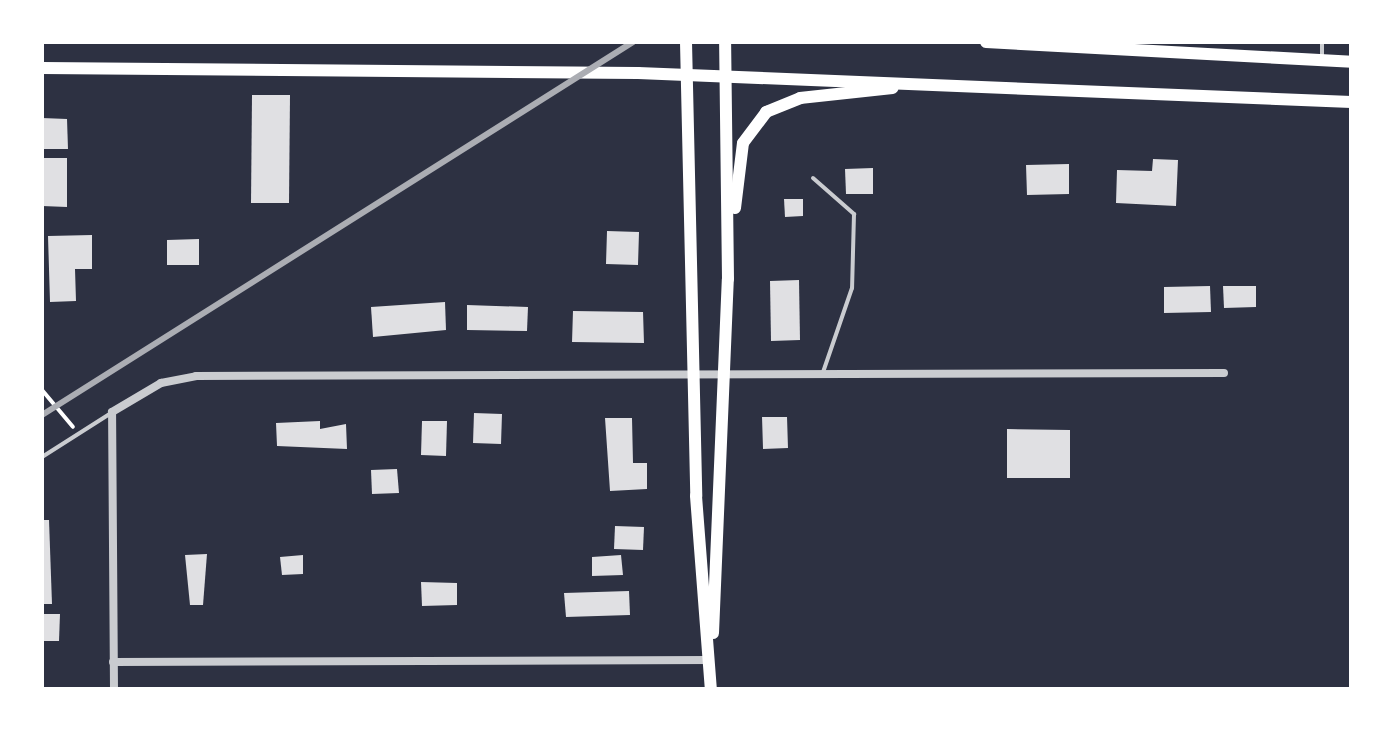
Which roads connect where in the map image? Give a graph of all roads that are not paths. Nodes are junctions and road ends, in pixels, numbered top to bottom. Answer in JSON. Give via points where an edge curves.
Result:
{"nodes":[{"id":1,"x":686,"y":42,"type":"edge"},
{"id":2,"x":725,"y":42,"type":"edge"},
{"id":3,"x":986,"y":42,"type":"edge"},
{"id":4,"x":1322,"y":42,"type":"edge"},
{"id":5,"x":1034,"y":43,"type":"edge"},
{"id":6,"x":1074,"y":45,"type":"edge"},
{"id":7,"x":1322,"y":61,"type":"junction"},
{"id":8,"x":1351,"y":62,"type":"edge"},
{"id":9,"x":42,"y":68,"type":"edge"},
{"id":10,"x":687,"y":74,"type":"junction"},
{"id":11,"x":725,"y":75,"type":"junction"},
{"id":12,"x":1010,"y":84,"type":"junction"},
{"id":13,"x":1351,"y":102,"type":"edge"},
{"id":14,"x":813,"y":178,"type":"dead end"},
{"id":15,"x":727,"y":315,"type":"junction"},
{"id":16,"x":1224,"y":373,"type":"dead end"},
{"id":17,"x":821,"y":377,"type":"junction"},
{"id":18,"x":726,"y":378,"type":"junction"},
{"id":19,"x":695,"y":379,"type":"junction"},
{"id":20,"x":112,"y":412,"type":"junction"},
{"id":21,"x":42,"y":457,"type":"edge"},
{"id":22,"x":710,"y":660,"type":"junction"},
{"id":23,"x":113,"y":662,"type":"junction"},
{"id":24,"x":114,"y":689,"type":"edge"},
{"id":25,"x":711,"y":689,"type":"edge"}],
"edges":[{"from":1,"to":10,"type":"main road"},
{"from":2,"to":11,"type":"main road"},
{"from":3,"to":5,"type":"main road"},
{"from":4,"to":7,"type":"lane"},
{"from":5,"to":6,"type":"main road"},
{"from":6,"to":7,"type":"main road"},
{"from":7,"to":8,"type":"main road"},
{"from":9,"to":10,"type":"main road"},
{"from":10,"to":11,"type":"main road"},
{"from":10,"to":19,"type":"main road"},
{"from":11,"to":12,"type":"main road"},
{"from":11,"to":15,"type":"main road"},
{"from":12,"to":13,"type":"main road"},
{"from":12,"to":15,"type":"main road","via":[[849,91],[766,112],[741,152]]},
{"from":14,"to":17,"type":"lane","via":[[854,214],[852,288]]},
{"from":15,"to":18,"type":"main road"},
{"from":16,"to":17,"type":"street"},
{"from":17,"to":18,"type":"street"},
{"from":18,"to":19,"type":"street"},
{"from":18,"to":22,"type":"main road"},
{"from":19,"to":20,"type":"street","via":[[196,376],[139,392]]},
{"from":19,"to":22,"type":"main road"},
{"from":20,"to":21,"type":"lane"},
{"from":20,"to":23,"type":"street"},
{"from":22,"to":23,"type":"street"},
{"from":22,"to":25,"type":"main road"},
{"from":23,"to":24,"type":"street"}]}
